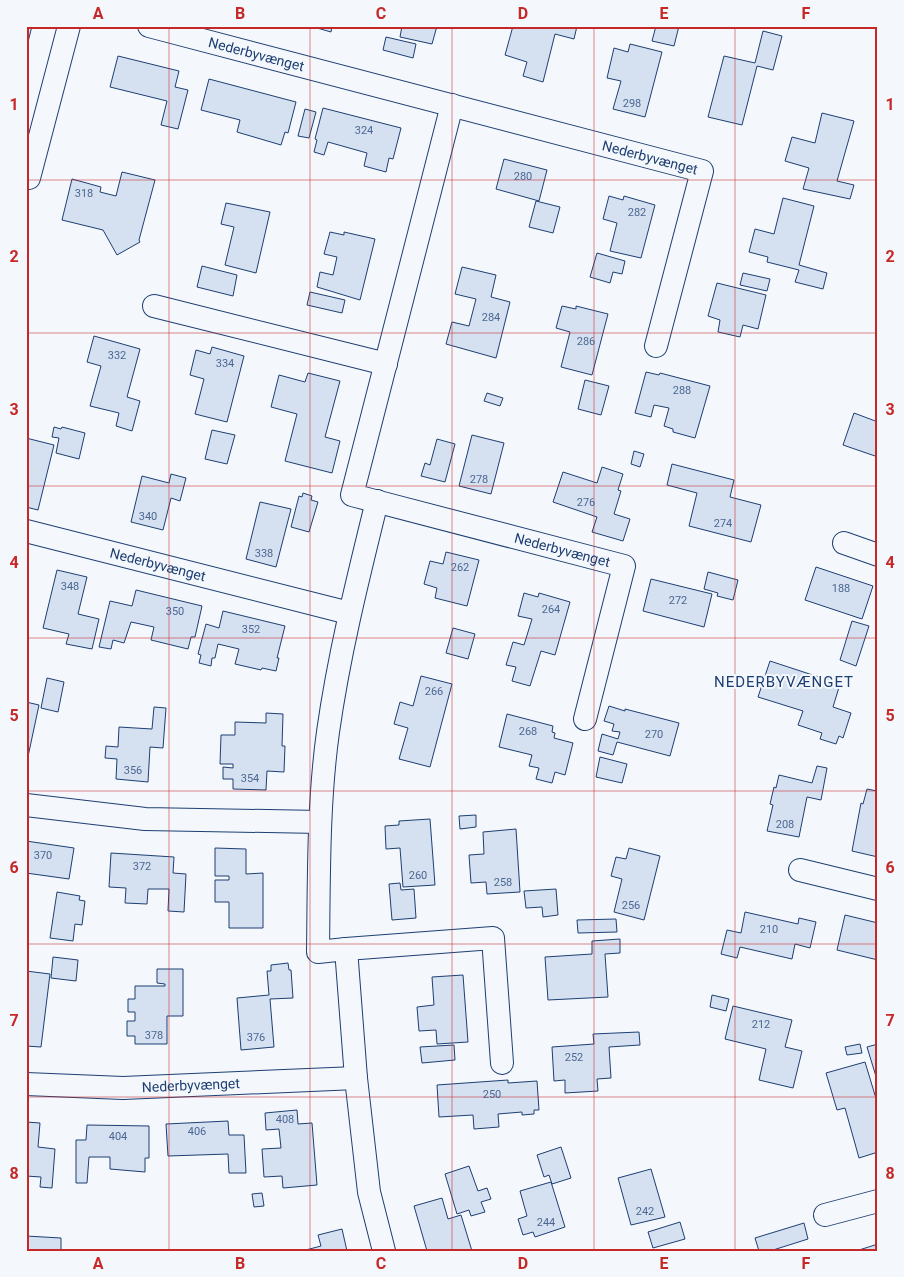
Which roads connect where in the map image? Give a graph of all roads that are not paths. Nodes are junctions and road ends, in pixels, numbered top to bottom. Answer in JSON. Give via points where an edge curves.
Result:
{"nodes":[{"id":1,"x":69,"y":26,"type":"edge"},
{"id":2,"x":149,"y":26,"type":"edge"},
{"id":3,"x":452,"y":106,"type":"junction"},
{"id":4,"x":30,"y":178,"type":"dead end"},
{"id":5,"x":154,"y":306,"type":"dead end"},
{"id":6,"x":656,"y":346,"type":"dead end"},
{"id":7,"x":386,"y":364,"type":"junction"},
{"id":8,"x":377,"y":501,"type":"junction"},
{"id":9,"x":26,"y":531,"type":"edge"},
{"id":10,"x":844,"y":543,"type":"dead end"},
{"id":11,"x":878,"y":555,"type":"edge"},
{"id":12,"x":349,"y":613,"type":"junction"},
{"id":13,"x":585,"y":719,"type":"dead end"},
{"id":14,"x":26,"y":805,"type":"edge"},
{"id":15,"x":320,"y":822,"type":"junction"},
{"id":16,"x":800,"y":870,"type":"dead end"},
{"id":17,"x":878,"y":889,"type":"edge"},
{"id":18,"x":346,"y":949,"type":"junction"},
{"id":19,"x":502,"y":1063,"type":"dead end"},
{"id":20,"x":356,"y":1078,"type":"junction"},
{"id":21,"x":26,"y":1084,"type":"edge"},
{"id":22,"x":878,"y":1200,"type":"edge"},
{"id":23,"x":825,"y":1215,"type":"dead end"},
{"id":24,"x":384,"y":1251,"type":"edge"}],
"edges":[{"from":1,"to":4,"type":"street"},
{"from":2,"to":3,"type":"street","name":"Nederbyvænget"},
{"from":3,"to":6,"type":"street","name":"Nederbyvænget","via":[[702,171]]},
{"from":3,"to":7,"type":"street","name":"Nederbyvænget"},
{"from":5,"to":7,"type":"street"},
{"from":7,"to":8,"type":"street","name":"Nederbyvænget","via":[[352,495]]},
{"from":8,"to":12,"type":"street"},
{"from":8,"to":13,"type":"street","name":"Nederbyvænget","via":[[624,566]]},
{"from":9,"to":12,"type":"street","name":"Nederbyvænget"},
{"from":10,"to":11,"type":"street"},
{"from":12,"to":15,"type":"street","via":[[328,732]]},
{"from":14,"to":15,"type":"street","via":[[144,819]]},
{"from":15,"to":18,"type":"street","via":[[318,952]]},
{"from":16,"to":17,"type":"street"},
{"from":18,"to":19,"type":"street","via":[[493,938]]},
{"from":18,"to":20,"type":"street"},
{"from":20,"to":21,"type":"street","name":"Nederbyvænget","via":[[123,1088]]},
{"from":20,"to":24,"type":"street","via":[[369,1192]]},
{"from":22,"to":23,"type":"street"}]}
